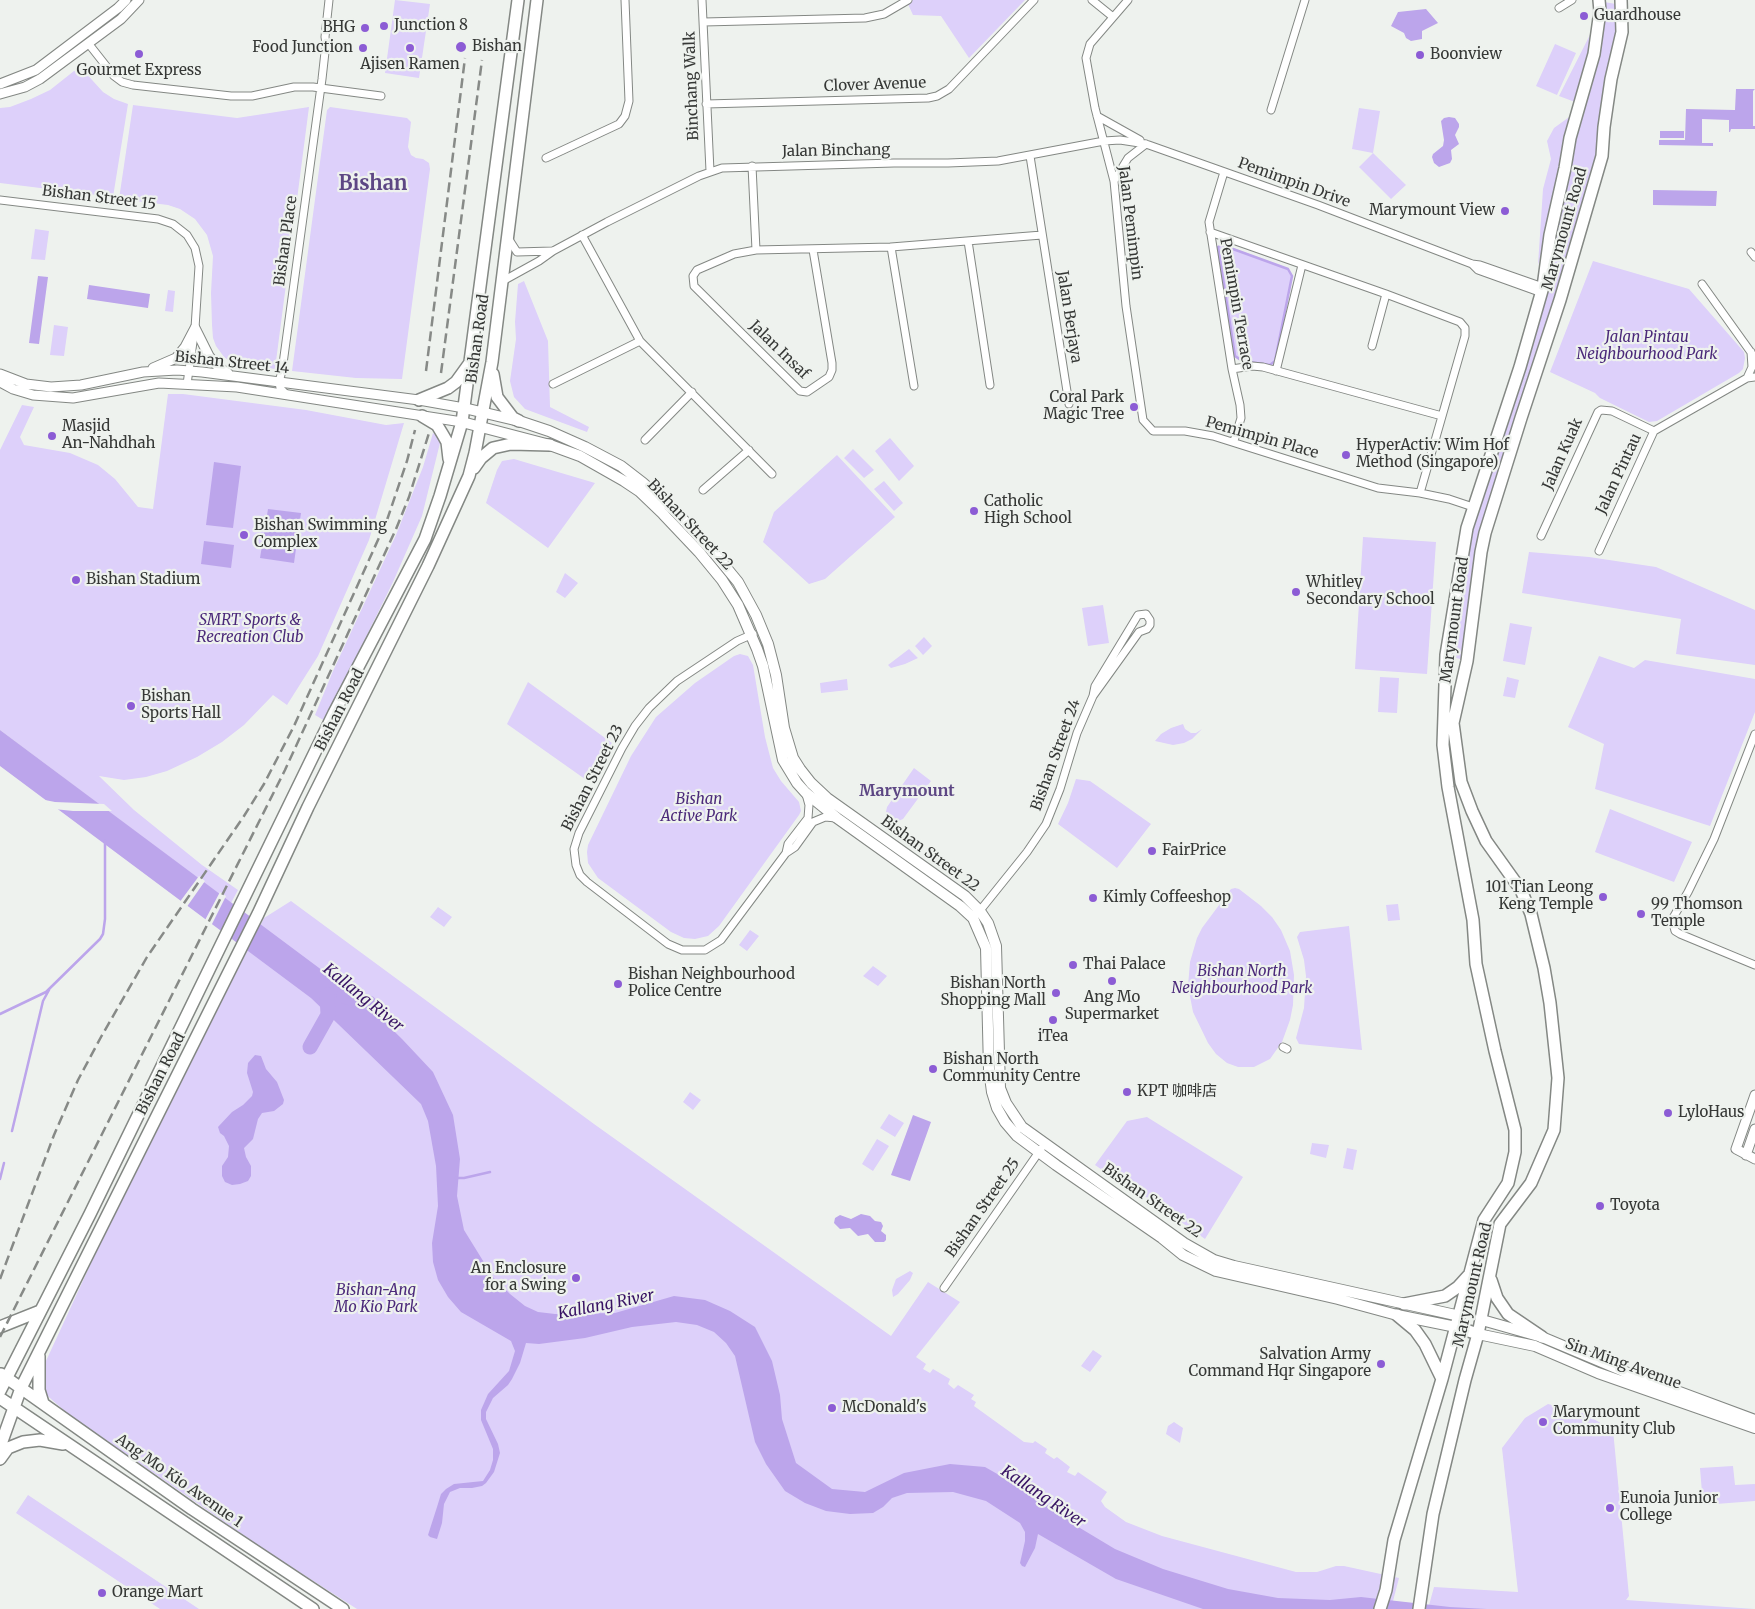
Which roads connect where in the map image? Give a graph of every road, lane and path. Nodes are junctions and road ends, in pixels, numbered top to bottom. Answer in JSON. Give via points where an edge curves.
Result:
{"nodes":[{"id":1,"x":126,"y":0,"type":"edge"},
{"id":2,"x":139,"y":0,"type":"edge"},
{"id":3,"x":330,"y":0,"type":"edge"},
{"id":4,"x":334,"y":0,"type":"edge"},
{"id":5,"x":518,"y":0,"type":"edge"},
{"id":6,"x":537,"y":0,"type":"edge"},
{"id":7,"x":625,"y":0,"type":"edge"},
{"id":8,"x":702,"y":0,"type":"edge"},
{"id":9,"x":908,"y":0,"type":"edge"},
{"id":10,"x":1034,"y":0,"type":"edge"},
{"id":11,"x":1092,"y":0,"type":"edge"},
{"id":12,"x":1128,"y":0,"type":"edge"},
{"id":13,"x":1305,"y":0,"type":"edge"},
{"id":14,"x":1599,"y":0,"type":"edge"},
{"id":15,"x":1620,"y":0,"type":"edge"},
{"id":16,"x":1570,"y":1,"type":"edge"},
{"id":17,"x":1559,"y":8,"type":"dead end"},
{"id":18,"x":1113,"y":16,"type":"junction"},
{"id":19,"x":704,"y":22,"type":"junction"},
{"id":20,"x":88,"y":43,"type":"junction"},
{"id":21,"x":326,"y":43,"type":"junction"},
{"id":22,"x":0,"y":84,"type":"edge"},
{"id":23,"x":320,"y":88,"type":"junction"},
{"id":24,"x":0,"y":94,"type":"edge"},
{"id":25,"x":381,"y":96,"type":"dead end"},
{"id":26,"x":706,"y":104,"type":"junction"},
{"id":27,"x":1271,"y":110,"type":"dead end"},
{"id":28,"x":1097,"y":116,"type":"junction"},
{"id":29,"x":1104,"y":141,"type":"junction"},
{"id":30,"x":1146,"y":144,"type":"junction"},
{"id":31,"x":1030,"y":156,"type":"junction"},
{"id":32,"x":546,"y":158,"type":"dead end"},
{"id":33,"x":752,"y":166,"type":"junction"},
{"id":34,"x":710,"y":171,"type":"junction"},
{"id":35,"x":1224,"y":172,"type":"junction"},
{"id":36,"x":1114,"y":181,"type":"junction"},
{"id":37,"x":0,"y":200,"type":"edge"},
{"id":38,"x":1210,"y":232,"type":"junction"},
{"id":39,"x":1042,"y":235,"type":"junction"},
{"id":40,"x":507,"y":236,"type":"junction"},
{"id":41,"x":582,"y":236,"type":"junction"},
{"id":42,"x":968,"y":241,"type":"junction"},
{"id":43,"x":891,"y":247,"type":"junction"},
{"id":44,"x":756,"y":250,"type":"junction"},
{"id":45,"x":813,"y":250,"type":"junction"},
{"id":46,"x":553,"y":251,"type":"junction"},
{"id":47,"x":1302,"y":264,"type":"junction"},
{"id":48,"x":501,"y":282,"type":"junction"},
{"id":49,"x":1702,"y":284,"type":"dead end"},
{"id":50,"x":1542,"y":290,"type":"junction"},
{"id":51,"x":1386,"y":294,"type":"junction"},
{"id":52,"x":195,"y":328,"type":"junction"},
{"id":53,"x":640,"y":341,"type":"junction"},
{"id":54,"x":1372,"y":346,"type":"dead end"},
{"id":55,"x":1753,"y":355,"type":"edge"},
{"id":56,"x":492,"y":362,"type":"junction"},
{"id":57,"x":470,"y":363,"type":"junction"},
{"id":58,"x":1232,"y":370,"type":"junction"},
{"id":59,"x":189,"y":371,"type":"junction"},
{"id":60,"x":1276,"y":371,"type":"junction"},
{"id":61,"x":143,"y":372,"type":"junction"},
{"id":62,"x":0,"y":374,"type":"edge"},
{"id":63,"x":232,"y":376,"type":"junction"},
{"id":64,"x":1751,"y":378,"type":"edge"},
{"id":65,"x":0,"y":382,"type":"edge"},
{"id":66,"x":280,"y":382,"type":"junction"},
{"id":67,"x":187,"y":384,"type":"junction"},
{"id":68,"x":553,"y":384,"type":"dead end"},
{"id":69,"x":990,"y":385,"type":"dead end"},
{"id":70,"x":914,"y":386,"type":"dead end"},
{"id":71,"x":692,"y":392,"type":"junction"},
{"id":72,"x":286,"y":394,"type":"junction"},
{"id":73,"x":419,"y":400,"type":"junction"},
{"id":74,"x":1069,"y":404,"type":"dead end"},
{"id":75,"x":464,"y":408,"type":"junction"},
{"id":76,"x":482,"y":412,"type":"junction"},
{"id":77,"x":422,"y":416,"type":"junction"},
{"id":78,"x":1442,"y":416,"type":"junction"},
{"id":79,"x":519,"y":421,"type":"junction"},
{"id":80,"x":462,"y":422,"type":"junction"},
{"id":81,"x":480,"y":427,"type":"junction"},
{"id":82,"x":1152,"y":431,"type":"joint"},
{"id":83,"x":1654,"y":431,"type":"junction"},
{"id":84,"x":645,"y":440,"type":"dead end"},
{"id":85,"x":1234,"y":441,"type":"junction"},
{"id":86,"x":550,"y":445,"type":"junction"},
{"id":87,"x":749,"y":450,"type":"junction"},
{"id":88,"x":449,"y":466,"type":"junction"},
{"id":89,"x":772,"y":474,"type":"dead end"},
{"id":90,"x":469,"y":476,"type":"junction"},
{"id":91,"x":703,"y":490,"type":"dead end"},
{"id":92,"x":1420,"y":493,"type":"junction"},
{"id":93,"x":1473,"y":507,"type":"junction"},
{"id":94,"x":1540,"y":536,"type":"dead end"},
{"id":95,"x":1599,"y":551,"type":"dead end"},
{"id":96,"x":762,"y":629,"type":"junction"},
{"id":97,"x":752,"y":634,"type":"junction"},
{"id":98,"x":1093,"y":696,"type":"junction"},
{"id":99,"x":1755,"y":734,"type":"edge"},
{"id":100,"x":806,"y":792,"type":"junction"},
{"id":101,"x":837,"y":818,"type":"junction"},
{"id":102,"x":786,"y":854,"type":"junction"},
{"id":103,"x":976,"y":914,"type":"junction"},
{"id":104,"x":1755,"y":965,"type":"edge"},
{"id":105,"x":1755,"y":1095,"type":"edge"},
{"id":106,"x":1755,"y":1129,"type":"edge"},
{"id":107,"x":1041,"y":1148,"type":"junction"},
{"id":108,"x":1750,"y":1150,"type":"edge"},
{"id":109,"x":1755,"y":1159,"type":"edge"},
{"id":110,"x":1469,"y":1275,"type":"junction"},
{"id":111,"x":1490,"y":1278,"type":"junction"},
{"id":112,"x":944,"y":1288,"type":"dead end"},
{"id":113,"x":1404,"y":1304,"type":"junction"},
{"id":114,"x":40,"y":1311,"type":"junction"},
{"id":115,"x":1397,"y":1315,"type":"junction"},
{"id":116,"x":1460,"y":1316,"type":"junction"},
{"id":117,"x":1482,"y":1320,"type":"junction"},
{"id":118,"x":0,"y":1327,"type":"edge"},
{"id":119,"x":1456,"y":1328,"type":"junction"},
{"id":120,"x":1478,"y":1334,"type":"junction"},
{"id":121,"x":1542,"y":1337,"type":"junction"},
{"id":122,"x":39,"y":1355,"type":"junction"},
{"id":123,"x":3,"y":1375,"type":"edge"},
{"id":124,"x":1442,"y":1379,"type":"junction"},
{"id":125,"x":21,"y":1388,"type":"junction"},
{"id":126,"x":0,"y":1391,"type":"edge"},
{"id":127,"x":0,"y":1398,"type":"edge"},
{"id":128,"x":43,"y":1403,"type":"junction"},
{"id":129,"x":14,"y":1408,"type":"junction"},
{"id":130,"x":1755,"y":1420,"type":"edge"},
{"id":131,"x":1755,"y":1428,"type":"edge"},
{"id":132,"x":67,"y":1444,"type":"junction"},
{"id":133,"x":0,"y":1447,"type":"edge"},
{"id":134,"x":0,"y":1459,"type":"edge"},
{"id":135,"x":314,"y":1609,"type":"edge"},
{"id":136,"x":343,"y":1609,"type":"edge"},
{"id":137,"x":1380,"y":1609,"type":"edge"},
{"id":138,"x":1418,"y":1609,"type":"edge"}],
"edges":[{"from":1,"to":22,"type":"street","via":[[36,70]]},
{"from":2,"to":20,"type":"street","via":[[121,19]]},
{"from":3,"to":21,"type":"street","name":"Bishan Place","via":[[324,37]]},
{"from":4,"to":21,"type":"street","name":"Bishan Place"},
{"from":5,"to":57,"type":"main road","name":"Bishan Road"},
{"from":6,"to":40,"type":"main road","name":"Bishan Road"},
{"from":7,"to":32,"type":"street","via":[[629,101],[626,116],[618,124]]},
{"from":8,"to":19,"type":"street","name":"Binchang Walk"},
{"from":9,"to":19,"type":"street","via":[[884,14],[865,18]]},
{"from":10,"to":26,"type":"street","name":"Clover Avenue","via":[[949,89],[937,96]]},
{"from":11,"to":18,"type":"street"},
{"from":12,"to":18,"type":"street","name":"Jalan Pemimpin"},
{"from":13,"to":27,"type":"street"},
{"from":14,"to":50,"type":"main road","name":"Marymount Road","via":[[1594,54],[1570,138]]},
{"from":15,"to":111,"type":"main road","name":"Marymount Road","via":[[1622,32],[1611,79],[1602,156],[1560,300],[1485,533],[1467,661],[1453,723],[1461,782],[1472,811],[1486,841],[1521,890],[1531,914],[1544,968],[1558,1078],[1554,1130],[1531,1183],[1500,1224]]},
{"from":16,"to":17,"type":"street"},
{"from":18,"to":28,"type":"street","name":"Jalan Pemimpin","via":[[1086,52]]},
{"from":19,"to":26,"type":"street","name":"Binchang Walk"},
{"from":20,"to":23,"type":"street","via":[[114,76],[133,85],[231,96]]},
{"from":20,"to":24,"type":"street","via":[[40,79]]},
{"from":21,"to":23,"type":"street","name":"Bishan Place"},
{"from":23,"to":25,"type":"street"},
{"from":23,"to":66,"type":"street","name":"Bishan Place"},
{"from":26,"to":34,"type":"street","name":"Binchang Walk"},
{"from":28,"to":29,"type":"street","name":"Jalan Pemimpin"},
{"from":28,"to":30,"type":"street"},
{"from":29,"to":30,"type":"street","name":"Pemimpin Drive"},
{"from":29,"to":31,"type":"street","name":"Jalan Binchang"},
{"from":29,"to":36,"type":"street","name":"Jalan Pemimpin"},
{"from":30,"to":35,"type":"street","name":"Pemimpin Drive"},
{"from":30,"to":36,"type":"street","via":[[1128,158]]},
{"from":31,"to":33,"type":"street","name":"Jalan Binchang","via":[[948,164]]},
{"from":31,"to":39,"type":"street","name":"Jalan Berjaya"},
{"from":33,"to":34,"type":"street","name":"Jalan Binchang"},
{"from":33,"to":44,"type":"street"},
{"from":34,"to":41,"type":"street","name":"Jalan Binchang"},
{"from":35,"to":38,"type":"street","name":"Pemimpin Terrace","via":[[1209,222]]},
{"from":35,"to":50,"type":"street","name":"Pemimpin Drive","via":[[1403,237],[1472,264],[1478,270]]},
{"from":36,"to":82,"type":"street","name":"Jalan Pemimpin","via":[[1140,408],[1143,420]]},
{"from":37,"to":52,"type":"street","name":"Bishan Street 15","via":[[158,219],[173,224],[187,235],[195,248],[199,266]]},
{"from":38,"to":47,"type":"street"},
{"from":38,"to":58,"type":"street","name":"Pemimpin Terrace"},
{"from":39,"to":42,"type":"street"},
{"from":39,"to":74,"type":"street","name":"Jalan Berjaya"},
{"from":40,"to":46,"type":"street","name":"Jalan Binchang","via":[[517,252]]},
{"from":40,"to":48,"type":"main road","name":"Bishan Road"},
{"from":41,"to":46,"type":"street","name":"Jalan Binchang"},
{"from":41,"to":53,"type":"street"},
{"from":42,"to":43,"type":"street"},
{"from":42,"to":69,"type":"street"},
{"from":43,"to":45,"type":"street"},
{"from":43,"to":70,"type":"street"},
{"from":44,"to":45,"type":"street"},
{"from":44,"to":45,"type":"street","name":"Jalan Insaf","via":[[734,254],[697,270],[693,276],[694,286],[800,391],[807,392],[829,377],[832,370]]},
{"from":46,"to":48,"type":"street","name":"Jalan Binchang"},
{"from":47,"to":51,"type":"street"},
{"from":47,"to":60,"type":"street"},
{"from":48,"to":56,"type":"main road","name":"Bishan Road"},
{"from":49,"to":55,"type":"street"},
{"from":50,"to":93,"type":"main road","name":"Marymount Road"},
{"from":51,"to":54,"type":"street"},
{"from":51,"to":78,"type":"street","via":[[1460,322],[1465,328]]},
{"from":52,"to":59,"type":"street","name":"Bishan Street 15"},
{"from":52,"to":61,"type":"street","via":[[186,347],[176,358]]},
{"from":52,"to":63,"type":"street","via":[[209,356]]},
{"from":53,"to":68,"type":"street"},
{"from":53,"to":71,"type":"street"},
{"from":55,"to":64,"type":"street"},
{"from":56,"to":76,"type":"main road","name":"Bishan Road"},
{"from":56,"to":79,"type":"main road","via":[[496,397]]},
{"from":57,"to":73,"type":"main road","via":[[448,388]]},
{"from":57,"to":75,"type":"main road","name":"Bishan Road"},
{"from":58,"to":60,"type":"street","via":[[1252,366]]},
{"from":58,"to":85,"type":"street","name":"Pemimpin Terrace","via":[[1241,418]]},
{"from":59,"to":61,"type":"street","name":"Bishan Street 14"},
{"from":59,"to":63,"type":"street","name":"Bishan Street 14"},
{"from":59,"to":67,"type":"street","name":"Bishan Street 15"},
{"from":60,"to":78,"type":"street"},
{"from":61,"to":62,"type":"street","name":"Bishan Street 14","via":[[81,385],[51,387],[26,384]]},
{"from":63,"to":66,"type":"street","name":"Bishan Street 14"},
{"from":64,"to":83,"type":"street","name":"Jalan Pintau"},
{"from":65,"to":67,"type":"street","name":"Bishan Street 14","via":[[33,395],[73,398],[159,383]]},
{"from":66,"to":72,"type":"street","via":[[280,388]]},
{"from":66,"to":73,"type":"street","name":"Bishan Street 14"},
{"from":67,"to":72,"type":"street","name":"Bishan Street 14"},
{"from":71,"to":84,"type":"street"},
{"from":71,"to":87,"type":"street"},
{"from":72,"to":77,"type":"street","name":"Bishan Street 14"},
{"from":73,"to":75,"type":"street","name":"Bishan Street 14"},
{"from":75,"to":76,"type":"main road","name":"Bishan Street 22"},
{"from":75,"to":80,"type":"main road","name":"Bishan Road"},
{"from":76,"to":79,"type":"main road","name":"Bishan Street 22"},
{"from":76,"to":81,"type":"main road","name":"Bishan Road"},
{"from":77,"to":80,"type":"street","name":"Bishan Street 14"},
{"from":77,"to":88,"type":"main road","via":[[437,426],[447,442]]},
{"from":78,"to":92,"type":"street"},
{"from":79,"to":96,"type":"main road","name":"Bishan Street 22","via":[[585,447],[621,466],[644,483],[676,512],[738,582]]},
{"from":80,"to":81,"type":"main road","name":"Bishan Street 22"},
{"from":80,"to":88,"type":"main road","name":"Bishan Road"},
{"from":81,"to":86,"type":"main road","name":"Bishan Street 22"},
{"from":81,"to":90,"type":"main road","name":"Bishan Road"},
{"from":82,"to":85,"type":"street","name":"Pemimpin Place","via":[[1185,431]]},
{"from":83,"to":94,"type":"street","name":"Jalan Kuak","via":[[1612,411],[1598,412]]},
{"from":83,"to":95,"type":"street","name":"Jalan Pintau"},
{"from":85,"to":92,"type":"street","name":"Pemimpin Place","via":[[1378,488]]},
{"from":86,"to":90,"type":"main road","via":[[511,444],[493,448],[481,458]]},
{"from":86,"to":97,"type":"main road","name":"Bishan Street 22","via":[[580,456],[639,491],[722,580]]},
{"from":87,"to":89,"type":"street"},
{"from":87,"to":91,"type":"street"},
{"from":88,"to":114,"type":"main road","name":"Bishan Road","via":[[425,539],[334,713]]},
{"from":90,"to":122,"type":"main road","name":"Bishan Road","via":[[258,914]]},
{"from":92,"to":93,"type":"street","name":"Pemimpin Place"},
{"from":93,"to":110,"type":"main road","name":"Marymount Road","via":[[1446,656],[1443,744],[1448,787],[1474,920],[1476,964],[1515,1130],[1515,1152],[1508,1182],[1484,1220]]},
{"from":96,"to":97,"type":"street","name":"Bishan Street 23"},
{"from":96,"to":103,"type":"main road","name":"Bishan Street 22","via":[[776,675],[784,728],[793,758],[800,769],[827,798],[964,896]]},
{"from":97,"to":100,"type":"main road","name":"Bishan Street 22","via":[[763,666],[783,760]]},
{"from":97,"to":102,"type":"street","name":"Bishan Street 23","via":[[677,681],[635,726],[579,833],[574,850],[576,865],[587,882],[668,944],[695,952],[721,940]]},
{"from":98,"to":98,"type":"street","name":"Bishan Street 24","via":[[1095,686],[1134,620],[1138,615],[1146,614],[1150,625],[1139,632]]},
{"from":98,"to":103,"type":"street","name":"Bishan Street 24","via":[[1046,824],[1022,859]]},
{"from":99,"to":104,"type":"street","via":[[1714,839],[1673,923],[1675,931],[1686,938]]},
{"from":100,"to":101,"type":"main road","name":"Bishan Street 22"},
{"from":100,"to":102,"type":"street","name":"Bishan Street 23","via":[[808,818],[788,844]]},
{"from":101,"to":102,"type":"street","name":"Bishan Street 23","via":[[825,817],[813,822]]},
{"from":101,"to":103,"type":"main road","name":"Bishan Street 22","via":[[960,906]]},
{"from":103,"to":107,"type":"main road","name":"Bishan Street 22","via":[[988,923],[996,946],[1000,1088],[1013,1115]]},
{"from":105,"to":108,"type":"street","via":[[1737,1145]]},
{"from":106,"to":108,"type":"street"},
{"from":107,"to":112,"type":"street","name":"Bishan Street 25"},
{"from":107,"to":113,"type":"main road","name":"Bishan Street 22","via":[[1214,1260]]},
{"from":107,"to":115,"type":"main road","name":"Bishan Street 22","via":[[1183,1255],[1216,1271]]},
{"from":108,"to":109,"type":"street"},
{"from":110,"to":113,"type":"main road","via":[[1444,1296]]},
{"from":110,"to":116,"type":"main road","name":"Marymount Road"},
{"from":111,"to":117,"type":"main road","name":"Marymount Road"},
{"from":111,"to":121,"type":"main road","via":[[1497,1298],[1508,1314]]},
{"from":113,"to":116,"type":"main road","name":"Bishan Street 22"},
{"from":114,"to":118,"type":"main road"},
{"from":114,"to":123,"type":"main road","name":"Bishan Road"},
{"from":115,"to":119,"type":"main road","name":"Bishan Street 22"},
{"from":115,"to":124,"type":"main road","via":[[1415,1330],[1425,1344]]},
{"from":116,"to":117,"type":"main road","name":"Bishan Street 22"},
{"from":116,"to":119,"type":"main road","name":"Marymount Road"},
{"from":117,"to":120,"type":"main road","name":"Marymount Road"},
{"from":117,"to":121,"type":"main road","name":"Sin Ming Avenue"},
{"from":119,"to":120,"type":"main road","name":"Bishan Street 22"},
{"from":119,"to":124,"type":"main road","name":"Marymount Road"},
{"from":120,"to":131,"type":"main road","name":"Sin Ming Avenue","via":[[1534,1346],[1598,1373]]},
{"from":120,"to":138,"type":"main road","name":"Marymount Road","via":[[1433,1514]]},
{"from":121,"to":130,"type":"main road","name":"Sin Ming Avenue","via":[[1623,1372]]},
{"from":122,"to":125,"type":"main road","name":"Bishan Road"},
{"from":122,"to":128,"type":"main road"},
{"from":123,"to":125,"type":"main road","name":"Ang Mo Kio Avenue 1"},
{"from":123,"to":126,"type":"main road","name":"Bishan Road"},
{"from":124,"to":137,"type":"main road","name":"Marymount Road","via":[[1394,1540]]},
{"from":125,"to":128,"type":"main road","name":"Ang Mo Kio Avenue 1"},
{"from":125,"to":129,"type":"main road","name":"Bishan Road"},
{"from":127,"to":129,"type":"main road","name":"Ang Mo Kio Avenue 1"},
{"from":128,"to":136,"type":"main road","name":"Ang Mo Kio Avenue 1","via":[[192,1509]]},
{"from":129,"to":132,"type":"main road","name":"Ang Mo Kio Avenue 1"},
{"from":129,"to":133,"type":"main road","name":"Bishan Road"},
{"from":132,"to":134,"type":"main road","via":[[40,1440],[23,1442],[8,1448]]},
{"from":132,"to":135,"type":"main road","name":"Ang Mo Kio Avenue 1"}]}
